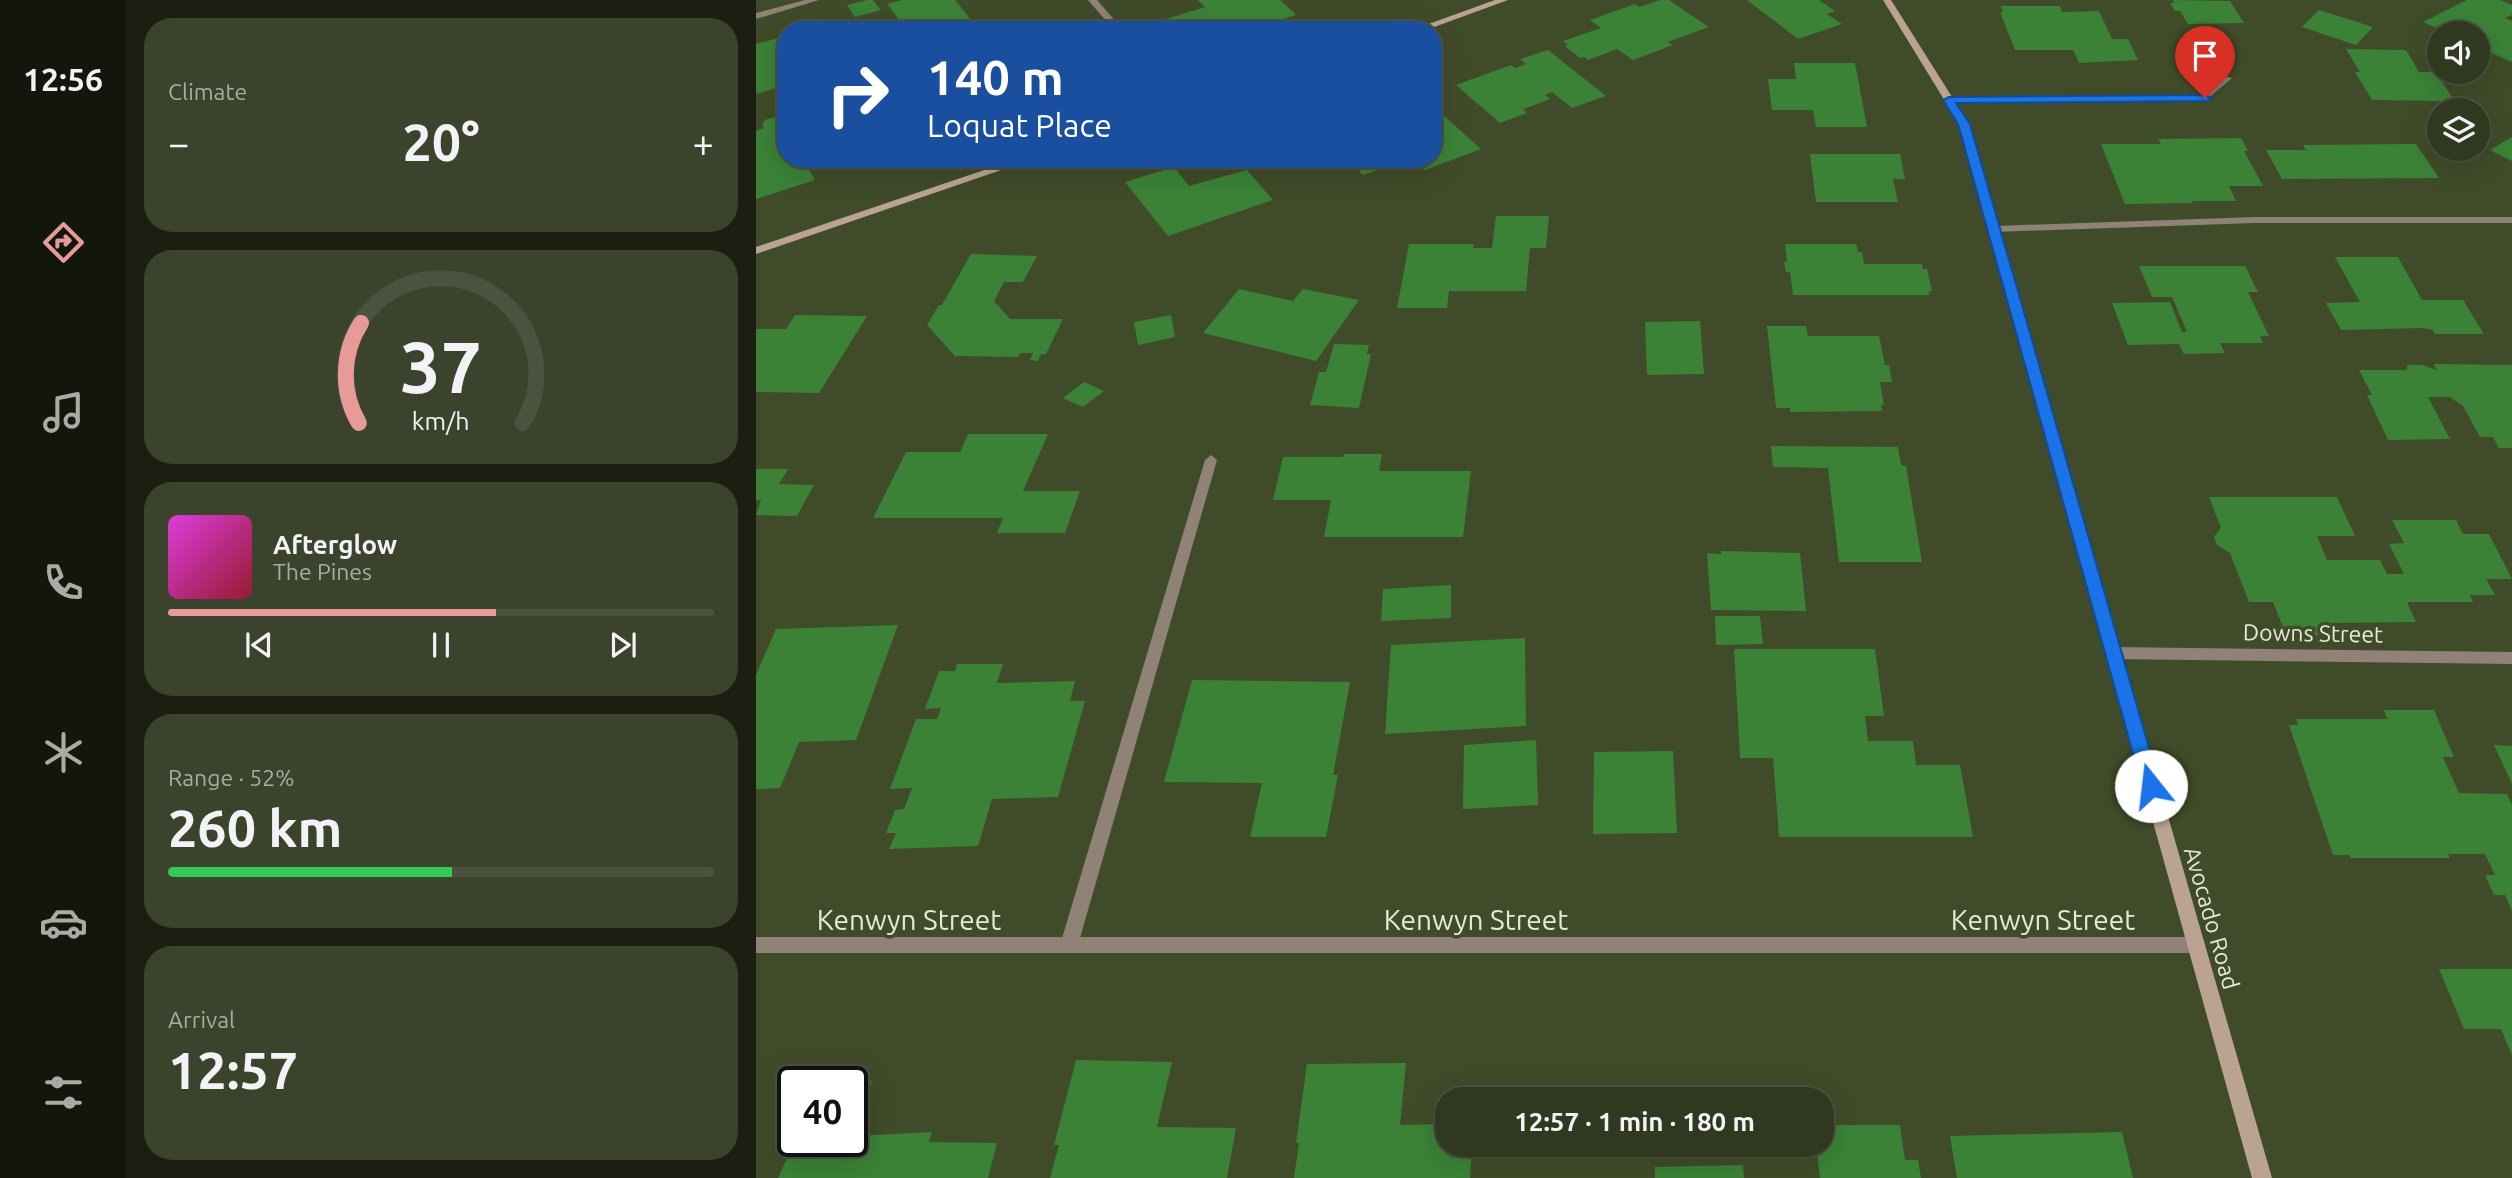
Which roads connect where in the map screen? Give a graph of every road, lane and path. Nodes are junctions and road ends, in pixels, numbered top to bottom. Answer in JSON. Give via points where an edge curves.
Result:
{"nodes":[{"id":1,"x":815,"y":0,"type":"edge"},
{"id":2,"x":1091,"y":0,"type":"edge"},
{"id":3,"x":1504,"y":0,"type":"edge"},
{"id":4,"x":1887,"y":0,"type":"edge"},
{"id":5,"x":756,"y":16,"type":"edge"},
{"id":6,"x":1111,"y":21,"type":"edge"},
{"id":7,"x":1442,"y":21,"type":"edge"},
{"id":8,"x":2227,"y":78,"type":"dead end"},
{"id":9,"x":1949,"y":100,"type":"junction"},
{"id":10,"x":1001,"y":168,"type":"edge"},
{"id":11,"x":2512,"y":220,"type":"edge"},
{"id":12,"x":1994,"y":229,"type":"junction"},
{"id":13,"x":756,"y":251,"type":"edge"},
{"id":14,"x":1211,"y":460,"type":"dead end"},
{"id":15,"x":2113,"y":653,"type":"junction"},
{"id":16,"x":2512,"y":658,"type":"edge"},
{"id":17,"x":756,"y":945,"type":"edge"},
{"id":18,"x":1069,"y":945,"type":"junction"},
{"id":19,"x":2196,"y":945,"type":"junction"},
{"id":20,"x":2262,"y":1178,"type":"edge"}],
"edges":[{"from":1,"to":5,"type":"street"},
{"from":2,"to":6,"type":"street"},
{"from":3,"to":7,"type":"street"},
{"from":4,"to":9,"type":"street","name":"Avocado Road"},
{"from":8,"to":9,"type":"street","via":[[2205,98]]},
{"from":9,"to":12,"type":"street","name":"Avocado Road","via":[[1964,124]]},
{"from":10,"to":13,"type":"street"},
{"from":11,"to":12,"type":"street","via":[[2255,220]]},
{"from":12,"to":15,"type":"street","name":"Avocado Road"},
{"from":14,"to":18,"type":"street"},
{"from":15,"to":16,"type":"street","name":"Downs Street"},
{"from":15,"to":19,"type":"street","name":"Avocado Road"},
{"from":17,"to":18,"type":"street","name":"Kenwyn Street"},
{"from":18,"to":19,"type":"street","name":"Kenwyn Street"},
{"from":19,"to":20,"type":"street","name":"Avocado Road"}]}
